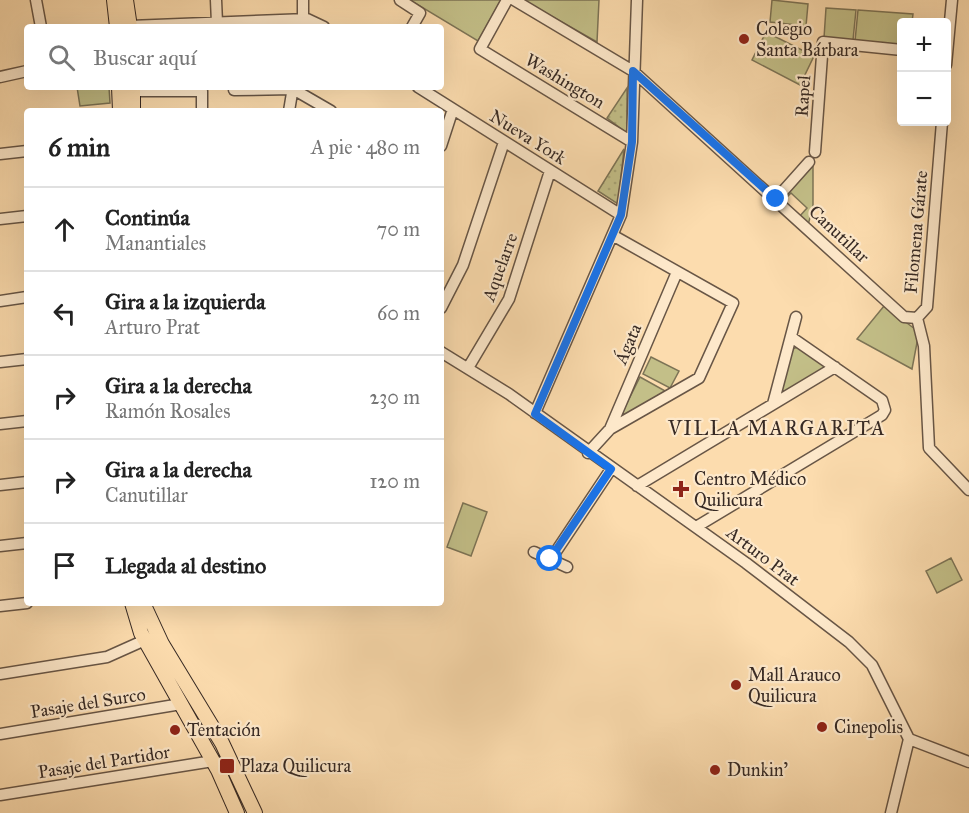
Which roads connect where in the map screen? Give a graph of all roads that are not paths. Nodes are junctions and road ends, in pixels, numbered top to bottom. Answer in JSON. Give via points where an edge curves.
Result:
{"nodes":[{"id":1,"x":36,"y":0,"type":"edge"},
{"id":2,"x":114,"y":0,"type":"edge"},
{"id":3,"x":126,"y":0,"type":"edge"},
{"id":4,"x":216,"y":0,"type":"edge"},
{"id":5,"x":303,"y":0,"type":"edge"},
{"id":6,"x":400,"y":0,"type":"edge"},
{"id":7,"x":507,"y":0,"type":"edge"},
{"id":8,"x":514,"y":0,"type":"edge"},
{"id":9,"x":637,"y":0,"type":"edge"},
{"id":10,"x":952,"y":0,"type":"edge"},
{"id":11,"x":950,"y":18,"type":"edge"},
{"id":12,"x":217,"y":23,"type":"junction"},
{"id":13,"x":303,"y":23,"type":"edge"},
{"id":14,"x":40,"y":24,"type":"edge"},
{"id":15,"x":117,"y":24,"type":"edge"},
{"id":16,"x":130,"y":24,"type":"edge"},
{"id":17,"x":195,"y":24,"type":"edge"},
{"id":18,"x":319,"y":24,"type":"edge"},
{"id":19,"x":414,"y":24,"type":"edge"},
{"id":20,"x":897,"y":49,"type":"edge"},
{"id":21,"x":633,"y":71,"type":"junction"},
{"id":22,"x":24,"y":72,"type":"edge"},
{"id":23,"x":0,"y":77,"type":"edge"},
{"id":24,"x":128,"y":90,"type":"edge"},
{"id":25,"x":129,"y":90,"type":"edge"},
{"id":26,"x":178,"y":90,"type":"edge"},
{"id":27,"x":293,"y":90,"type":"edge"},
{"id":28,"x":296,"y":90,"type":"edge"},
{"id":29,"x":423,"y":90,"type":"edge"},
{"id":30,"x":121,"y":108,"type":"edge"},
{"id":31,"x":133,"y":108,"type":"edge"},
{"id":32,"x":202,"y":108,"type":"edge"},
{"id":33,"x":290,"y":108,"type":"edge"},
{"id":34,"x":326,"y":108,"type":"edge"},
{"id":35,"x":453,"y":109,"type":"junction"},
{"id":36,"x":942,"y":126,"type":"edge"},
{"id":37,"x":444,"y":137,"type":"edge"},
{"id":38,"x":504,"y":142,"type":"junction"},
{"id":39,"x":632,"y":142,"type":"junction"},
{"id":40,"x":24,"y":151,"type":"edge"},
{"id":41,"x":0,"y":154,"type":"edge"},
{"id":42,"x":550,"y":171,"type":"junction"},
{"id":43,"x":776,"y":199,"type":"junction"},
{"id":44,"x":621,"y":215,"type":"junction"},
{"id":45,"x":24,"y":216,"type":"edge"},
{"id":46,"x":0,"y":219,"type":"edge"},
{"id":47,"x":614,"y":236,"type":"junction"},
{"id":48,"x":677,"y":272,"type":"junction"},
{"id":49,"x":24,"y":297,"type":"edge"},
{"id":50,"x":0,"y":301,"type":"edge"},
{"id":51,"x":444,"y":302,"type":"edge"},
{"id":52,"x":796,"y":317,"type":"dead end"},
{"id":53,"x":917,"y":318,"type":"junction"},
{"id":54,"x":791,"y":337,"type":"junction"},
{"id":55,"x":444,"y":354,"type":"edge"},
{"id":56,"x":24,"y":359,"type":"edge"},
{"id":57,"x":0,"y":362,"type":"edge"},
{"id":58,"x":835,"y":367,"type":"junction"},
{"id":59,"x":468,"y":368,"type":"junction"},
{"id":60,"x":774,"y":404,"type":"junction"},
{"id":61,"x":535,"y":414,"type":"junction"},
{"id":62,"x":24,"y":421,"type":"edge"},
{"id":63,"x":0,"y":424,"type":"edge"},
{"id":64,"x":610,"y":429,"type":"junction"},
{"id":65,"x":588,"y":453,"type":"junction"},
{"id":66,"x":611,"y":469,"type":"junction"},
{"id":67,"x":24,"y":482,"type":"edge"},
{"id":68,"x":0,"y":485,"type":"edge"},
{"id":69,"x":637,"y":486,"type":"junction"},
{"id":70,"x":969,"y":490,"type":"edge"},
{"id":71,"x":696,"y":528,"type":"junction"},
{"id":72,"x":24,"y":543,"type":"edge"},
{"id":73,"x":0,"y":546,"type":"edge"},
{"id":74,"x":534,"y":552,"type":"dead end"},
{"id":75,"x":550,"y":559,"type":"junction"},
{"id":76,"x":567,"y":567,"type":"dead end"},
{"id":77,"x":24,"y":603,"type":"edge"},
{"id":78,"x":0,"y":606,"type":"edge"},
{"id":79,"x":133,"y":606,"type":"edge"},
{"id":80,"x":144,"y":606,"type":"edge"},
{"id":81,"x":145,"y":640,"type":"junction"},
{"id":82,"x":0,"y":674,"type":"edge"},
{"id":83,"x":181,"y":704,"type":"junction"},
{"id":84,"x":0,"y":734,"type":"edge"},
{"id":85,"x":909,"y":739,"type":"junction"},
{"id":86,"x":213,"y":761,"type":"junction"},
{"id":87,"x":969,"y":762,"type":"edge"},
{"id":88,"x":0,"y":795,"type":"edge"},
{"id":89,"x":237,"y":813,"type":"edge"},
{"id":90,"x":255,"y":813,"type":"edge"},
{"id":91,"x":891,"y":813,"type":"edge"}],
"edges":[{"from":1,"to":14,"type":"street"},
{"from":2,"to":15,"type":"main road"},
{"from":3,"to":16,"type":"main road"},
{"from":4,"to":12,"type":"street"},
{"from":5,"to":13,"type":"street"},
{"from":6,"to":19,"type":"street","via":[[420,13]]},
{"from":7,"to":39,"type":"street","name":"Washington","via":[[480,49]]},
{"from":8,"to":21,"type":"street","name":"Canutillar"},
{"from":9,"to":21,"type":"street"},
{"from":10,"to":11,"type":"street"},
{"from":12,"to":13,"type":"street"},
{"from":12,"to":17,"type":"street"},
{"from":13,"to":18,"type":"street","via":[[312,20]]},
{"from":20,"to":43,"type":"street","name":"Rapel","via":[[823,42],[812,158]]},
{"from":21,"to":39,"type":"street"},
{"from":21,"to":43,"type":"street","name":"Canutillar"},
{"from":22,"to":23,"type":"street"},
{"from":24,"to":30,"type":"main road"},
{"from":25,"to":31,"type":"main road"},
{"from":26,"to":32,"type":"street","via":[[202,91]]},
{"from":27,"to":33,"type":"street"},
{"from":28,"to":34,"type":"street"},
{"from":29,"to":35,"type":"street","name":"Nueva York"},
{"from":35,"to":37,"type":"street"},
{"from":35,"to":38,"type":"street","name":"Nueva York"},
{"from":36,"to":53,"type":"street","name":"Filomena Gárate","via":[[927,307]]},
{"from":38,"to":42,"type":"street","name":"Nueva York"},
{"from":38,"to":51,"type":"street","via":[[463,265]]},
{"from":39,"to":44,"type":"street"},
{"from":40,"to":41,"type":"street"},
{"from":42,"to":44,"type":"street","name":"Nueva York"},
{"from":42,"to":59,"type":"street","name":"Aquelarre","via":[[509,299]]},
{"from":43,"to":53,"type":"street","name":"Canutillar","via":[[904,316]]},
{"from":44,"to":47,"type":"street"},
{"from":45,"to":46,"type":"street"},
{"from":47,"to":48,"type":"street"},
{"from":47,"to":61,"type":"street"},
{"from":48,"to":64,"type":"street","name":"Ágata"},
{"from":48,"to":64,"type":"street","via":[[733,303],[699,378]]},
{"from":49,"to":50,"type":"street"},
{"from":52,"to":54,"type":"street"},
{"from":53,"to":70,"type":"street","name":"Filomena Gárate","via":[[924,345],[929,448]]},
{"from":54,"to":58,"type":"street"},
{"from":54,"to":60,"type":"street"},
{"from":55,"to":59,"type":"street","name":"Arturo Prat"},
{"from":56,"to":57,"type":"street"},
{"from":58,"to":60,"type":"street"},
{"from":58,"to":71,"type":"street","via":[[882,400],[886,407],[882,415]]},
{"from":59,"to":61,"type":"street","name":"Arturo Prat"},
{"from":60,"to":69,"type":"street"},
{"from":61,"to":65,"type":"street","name":"Arturo Prat"},
{"from":62,"to":63,"type":"street"},
{"from":64,"to":65,"type":"street"},
{"from":65,"to":66,"type":"street","name":"Arturo Prat"},
{"from":66,"to":69,"type":"street","name":"Arturo Prat"},
{"from":66,"to":75,"type":"street"},
{"from":67,"to":68,"type":"street"},
{"from":69,"to":71,"type":"street","name":"Arturo Prat"},
{"from":71,"to":85,"type":"street","name":"Arturo Prat","via":[[857,649],[878,675]]},
{"from":72,"to":73,"type":"street"},
{"from":74,"to":75,"type":"street"},
{"from":75,"to":76,"type":"street"},
{"from":77,"to":78,"type":"street"},
{"from":79,"to":81,"type":"main road"},
{"from":80,"to":90,"type":"main road","via":[[162,644],[222,743]]},
{"from":81,"to":82,"type":"street","via":[[107,657]]},
{"from":81,"to":83,"type":"main road"},
{"from":83,"to":84,"type":"street","name":"Pasaje del Surco"},
{"from":83,"to":86,"type":"main road"},
{"from":85,"to":87,"type":"street"},
{"from":85,"to":91,"type":"street"},
{"from":86,"to":88,"type":"street","name":"Pasaje del Partidor"},
{"from":86,"to":89,"type":"main road"}]}
